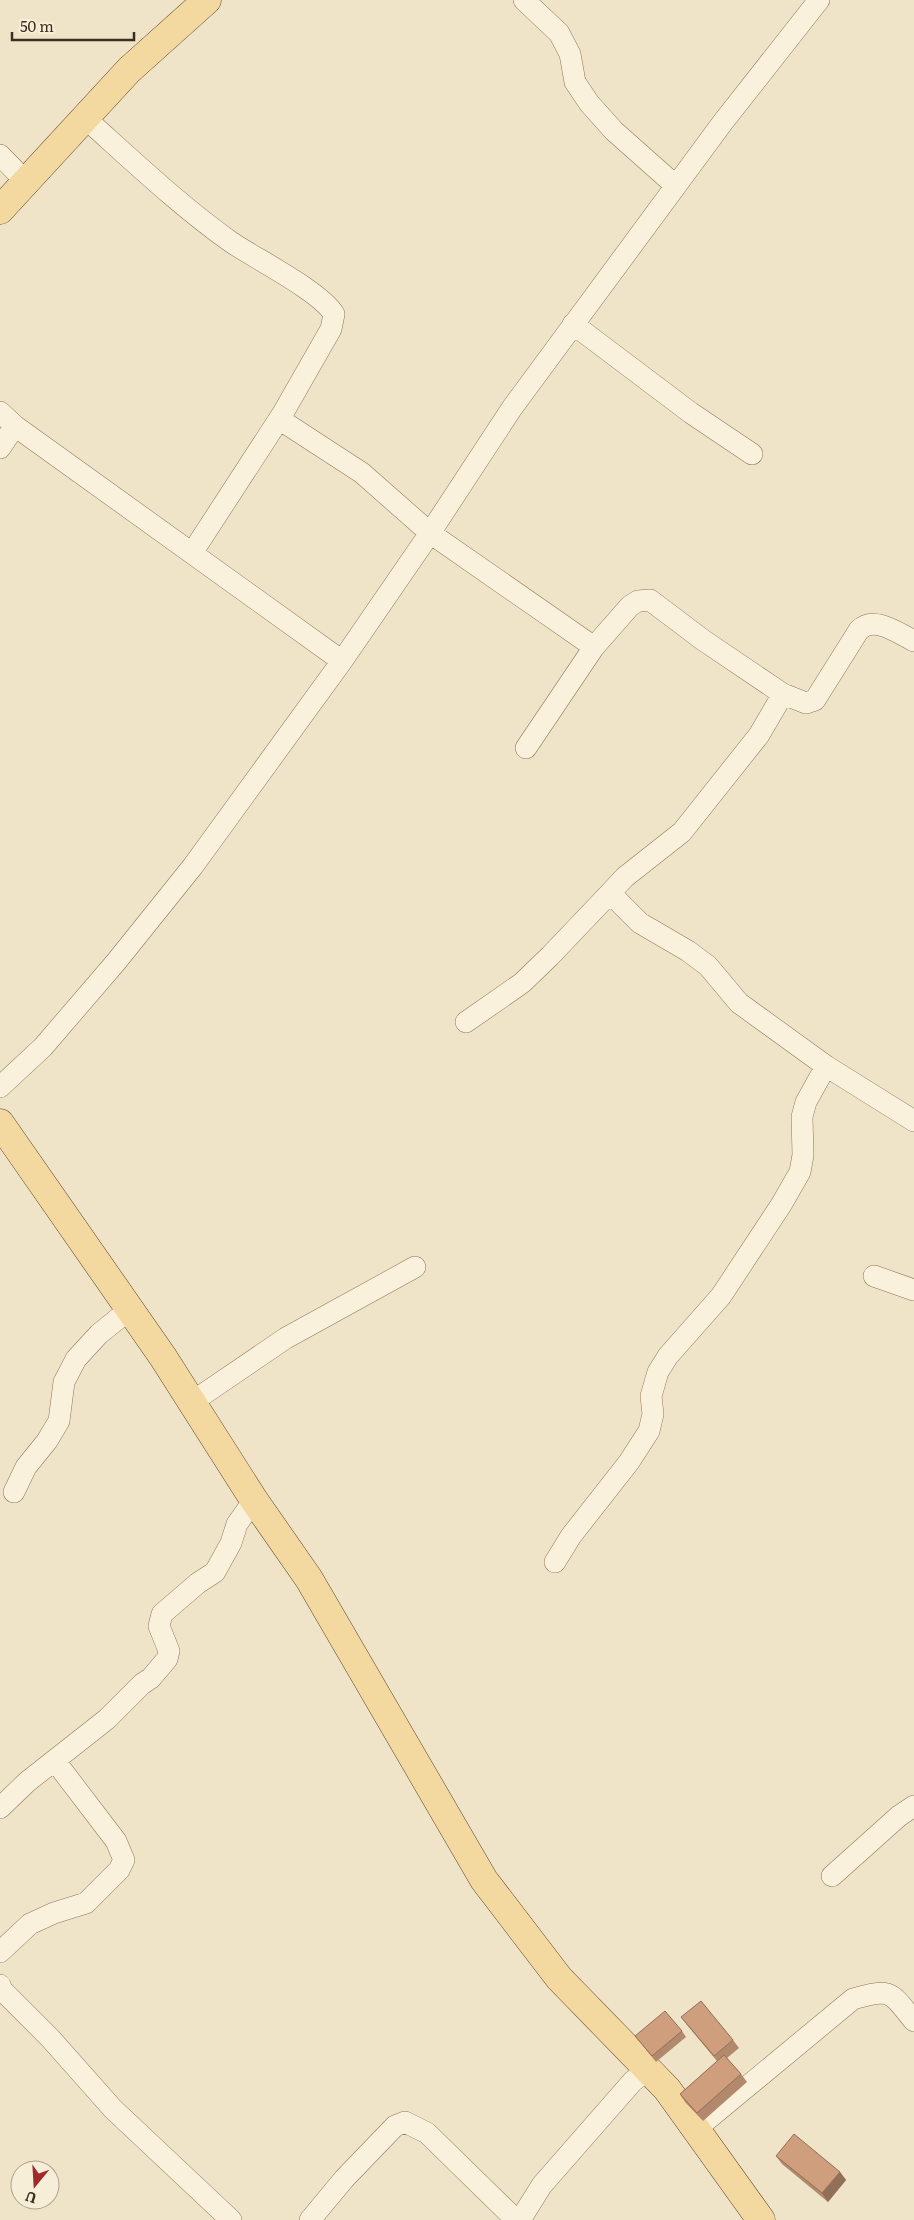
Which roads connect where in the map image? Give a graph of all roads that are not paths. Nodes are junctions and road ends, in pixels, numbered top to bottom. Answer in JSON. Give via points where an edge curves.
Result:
{"nodes":[{"id":1,"x":207,"y":0,"type":"edge"},
{"id":2,"x":524,"y":0,"type":"edge"},
{"id":3,"x":818,"y":0,"type":"edge"},
{"id":4,"x":85,"y":118,"type":"junction"},
{"id":5,"x":0,"y":155,"type":"edge"},
{"id":6,"x":26,"y":182,"type":"junction"},
{"id":7,"x":676,"y":186,"type":"junction"},
{"id":8,"x":0,"y":210,"type":"edge"},
{"id":9,"x":574,"y":324,"type":"junction"},
{"id":10,"x":8,"y":419,"type":"edge"},
{"id":11,"x":279,"y":419,"type":"junction"},
{"id":12,"x":0,"y":448,"type":"edge"},
{"id":13,"x":752,"y":454,"type":"dead end"},
{"id":14,"x":430,"y":532,"type":"junction"},
{"id":15,"x":192,"y":554,"type":"junction"},
{"id":16,"x":914,"y":640,"type":"edge"},
{"id":17,"x":594,"y":647,"type":"junction"},
{"id":18,"x":342,"y":661,"type":"junction"},
{"id":19,"x":783,"y":694,"type":"junction"},
{"id":20,"x":526,"y":748,"type":"dead end"},
{"id":21,"x":610,"y":893,"type":"junction"},
{"id":22,"x":466,"y":1022,"type":"dead end"},
{"id":23,"x":826,"y":1066,"type":"junction"},
{"id":24,"x":0,"y":1087,"type":"edge"},
{"id":25,"x":914,"y":1121,"type":"edge"},
{"id":26,"x":0,"y":1123,"type":"edge"},
{"id":27,"x":415,"y":1267,"type":"dead end"},
{"id":28,"x":874,"y":1276,"type":"dead end"},
{"id":29,"x":914,"y":1290,"type":"edge"},
{"id":30,"x":130,"y":1309,"type":"junction"},
{"id":31,"x":192,"y":1402,"type":"junction"},
{"id":32,"x":14,"y":1492,"type":"dead end"},
{"id":33,"x":254,"y":1500,"type":"junction"},
{"id":34,"x":555,"y":1562,"type":"dead end"},
{"id":35,"x":55,"y":1761,"type":"junction"},
{"id":36,"x":914,"y":1806,"type":"edge"},
{"id":37,"x":0,"y":1808,"type":"edge"},
{"id":38,"x":832,"y":1876,"type":"dead end"},
{"id":39,"x":0,"y":1952,"type":"edge"},
{"id":40,"x":0,"y":1985,"type":"edge"},
{"id":41,"x":914,"y":2021,"type":"edge"},
{"id":42,"x":649,"y":2070,"type":"junction"},
{"id":43,"x":696,"y":2129,"type":"junction"},
{"id":44,"x":231,"y":2220,"type":"edge"},
{"id":45,"x":310,"y":2220,"type":"edge"},
{"id":46,"x":518,"y":2220,"type":"edge"},
{"id":47,"x":761,"y":2220,"type":"edge"}],
"edges":[{"from":1,"to":4,"type":"main road","via":[[129,70]]},
{"from":2,"to":7,"type":"street","via":[[559,33],[570,54],[575,82],[589,103],[614,132]]},
{"from":3,"to":7,"type":"street"},
{"from":4,"to":6,"type":"main road"},
{"from":4,"to":11,"type":"street","via":[[231,242],[330,306],[334,314],[331,329]]},
{"from":5,"to":6,"type":"street"},
{"from":6,"to":8,"type":"main road"},
{"from":7,"to":9,"type":"street"},
{"from":9,"to":13,"type":"street","via":[[691,414]]},
{"from":9,"to":14,"type":"street","via":[[512,408]]},
{"from":10,"to":12,"type":"street"},
{"from":10,"to":15,"type":"street"},
{"from":11,"to":14,"type":"street","via":[[362,473]]},
{"from":11,"to":15,"type":"street"},
{"from":14,"to":17,"type":"street"},
{"from":14,"to":18,"type":"street"},
{"from":15,"to":18,"type":"street"},
{"from":16,"to":19,"type":"street","via":[[878,624],[866,624],[815,700],[806,702]]},
{"from":17,"to":19,"type":"street","via":[[630,606],[650,600]]},
{"from":17,"to":20,"type":"street"},
{"from":18,"to":24,"type":"street","via":[[193,866],[128,947],[44,1048]]},
{"from":19,"to":21,"type":"street","via":[[759,734],[682,832],[625,877]]},
{"from":21,"to":22,"type":"street","via":[[522,983]]},
{"from":21,"to":23,"type":"street","via":[[640,923],[708,966],[739,1003]]},
{"from":23,"to":25,"type":"street"},
{"from":23,"to":34,"type":"street","via":[[806,1102],[802,1117],[800,1172],[721,1296],[668,1356],[658,1372],[649,1431]]},
{"from":26,"to":30,"type":"main road"},
{"from":27,"to":31,"type":"street","via":[[286,1338]]},
{"from":28,"to":29,"type":"street"},
{"from":30,"to":31,"type":"main road"},
{"from":30,"to":32,"type":"street","via":[[99,1334],[76,1359],[64,1382],[59,1421],[26,1467]]},
{"from":31,"to":33,"type":"main road"},
{"from":33,"to":35,"type":"street","via":[[237,1524],[215,1572],[162,1614],[159,1626],[169,1651],[168,1659],[107,1719]]},
{"from":33,"to":42,"type":"main road","via":[[309,1579],[484,1880],[559,1978]]},
{"from":35,"to":37,"type":"street"},
{"from":35,"to":39,"type":"street","via":[[116,1841],[124,1860],[119,1870],[86,1903],[30,1924]]},
{"from":36,"to":38,"type":"street"},
{"from":40,"to":44,"type":"street","via":[[112,2108]]},
{"from":41,"to":43,"type":"street","via":[[890,1994],[877,1992],[853,1999]]},
{"from":42,"to":43,"type":"main road"},
{"from":42,"to":46,"type":"street","via":[[632,2081],[542,2184]]},
{"from":43,"to":47,"type":"main road"},
{"from":45,"to":46,"type":"street","via":[[395,2126],[405,2122],[427,2133]]}]}
